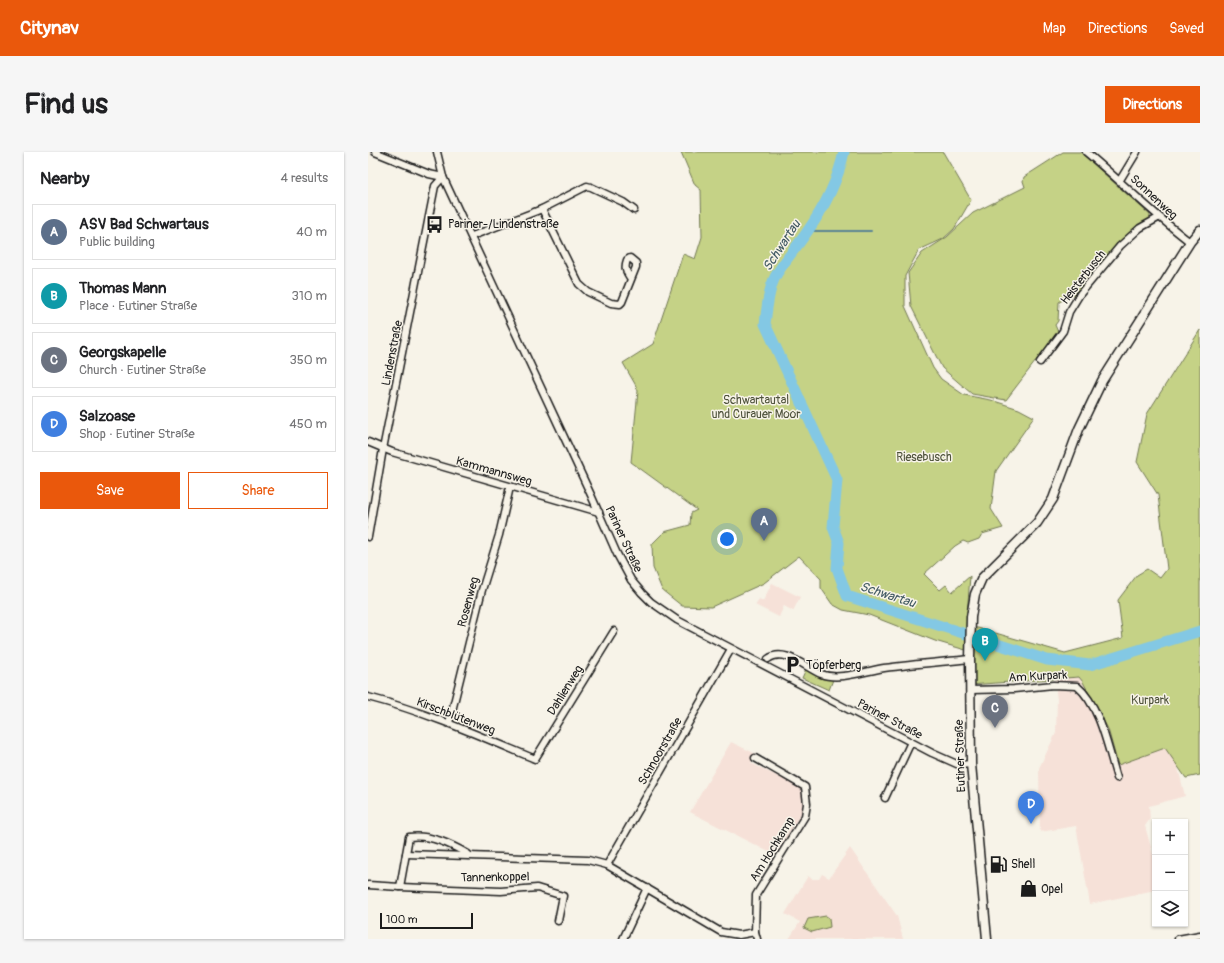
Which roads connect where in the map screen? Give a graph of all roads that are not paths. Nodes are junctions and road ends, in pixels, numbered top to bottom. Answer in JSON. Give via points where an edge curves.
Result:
{"nodes":[{"id":1,"x":374,"y":152,"type":"edge"},
{"id":2,"x":437,"y":152,"type":"edge"},
{"id":3,"x":1086,"y":152,"type":"edge"},
{"id":4,"x":1137,"y":152,"type":"edge"},
{"id":5,"x":443,"y":177,"type":"junction"},
{"id":6,"x":1120,"y":180,"type":"junction"},
{"id":7,"x":542,"y":210,"type":"junction"},
{"id":8,"x":634,"y":210,"type":"dead end"},
{"id":9,"x":1158,"y":218,"type":"junction"},
{"id":10,"x":1200,"y":230,"type":"edge"},
{"id":11,"x":472,"y":236,"type":"junction"},
{"id":12,"x":1190,"y":242,"type":"junction"},
{"id":13,"x":631,"y":279,"type":"dead end"},
{"id":14,"x":1040,"y":362,"type":"dead end"},
{"id":15,"x":368,"y":442,"type":"edge"},
{"id":16,"x":384,"y":449,"type":"junction"},
{"id":17,"x":510,"y":487,"type":"junction"},
{"id":18,"x":599,"y":512,"type":"junction"},
{"id":19,"x":368,"y":537,"type":"edge"},
{"id":20,"x":614,"y":631,"type":"dead end"},
{"id":21,"x":731,"y":649,"type":"junction"},
{"id":22,"x":768,"y":659,"type":"dead end"},
{"id":23,"x":970,"y":659,"type":"junction"},
{"id":24,"x":971,"y":690,"type":"junction"},
{"id":25,"x":368,"y":697,"type":"edge"},
{"id":26,"x":450,"y":723,"type":"junction"},
{"id":27,"x":910,"y":742,"type":"junction"},
{"id":28,"x":755,"y":758,"type":"dead end"},
{"id":29,"x":535,"y":759,"type":"joint"},
{"id":30,"x":971,"y":764,"type":"junction"},
{"id":31,"x":1117,"y":778,"type":"dead end"},
{"id":32,"x":885,"y":798,"type":"dead end"},
{"id":33,"x":406,"y":854,"type":"junction"},
{"id":34,"x":470,"y":855,"type":"junction"},
{"id":35,"x":607,"y":865,"type":"junction"},
{"id":36,"x":368,"y":885,"type":"edge"},
{"id":37,"x":400,"y":887,"type":"junction"},
{"id":38,"x":647,"y":888,"type":"junction"},
{"id":39,"x":558,"y":921,"type":"dead end"},
{"id":40,"x":755,"y":932,"type":"junction"},
{"id":41,"x":1200,"y":935,"type":"edge"},
{"id":42,"x":985,"y":938,"type":"edge"},
{"id":43,"x":622,"y":939,"type":"edge"},
{"id":44,"x":758,"y":939,"type":"edge"},
{"id":45,"x":1178,"y":939,"type":"edge"}],
"edges":[{"from":1,"to":5,"type":"street"},
{"from":2,"to":5,"type":"street","name":"Pariner Straße"},
{"from":3,"to":6,"type":"street","name":"Sonnenweg"},
{"from":4,"to":6,"type":"street"},
{"from":5,"to":11,"type":"street","name":"Pariner Straße"},
{"from":5,"to":16,"type":"street","name":"Lindenstraße","via":[[435,186]]},
{"from":6,"to":9,"type":"street","name":"Sonnenweg"},
{"from":7,"to":8,"type":"street","via":[[587,186],[623,202]]},
{"from":7,"to":11,"type":"street"},
{"from":7,"to":13,"type":"street","via":[[571,270],[579,284],[588,292],[610,303],[620,304]]},
{"from":9,"to":12,"type":"street","name":"Sonnenweg"},
{"from":9,"to":14,"type":"street","name":"Heisterbusch","via":[[1140,228],[1120,246],[1080,294],[1069,312],[1063,331]]},
{"from":10,"to":12,"type":"main road"},
{"from":11,"to":18,"type":"street","name":"Pariner Straße"},
{"from":12,"to":23,"type":"main road","name":"Eutiner Straße","via":[[1102,382],[1079,429],[1053,499],[1037,523],[982,578],[972,605]]},
{"from":15,"to":16,"type":"street","name":"Kammannsweg"},
{"from":16,"to":17,"type":"street","name":"Kammannsweg"},
{"from":16,"to":19,"type":"street","name":"Lindenstraße"},
{"from":17,"to":18,"type":"street","name":"Kammannsweg"},
{"from":17,"to":26,"type":"street","name":"Rosenweg"},
{"from":18,"to":21,"type":"street","name":"Pariner Straße","via":[[631,580],[642,593],[677,620]]},
{"from":20,"to":29,"type":"street","name":"Dahlienweg"},
{"from":21,"to":27,"type":"street","name":"Pariner Straße"},
{"from":21,"to":35,"type":"street","name":"Schnoorstraße"},
{"from":22,"to":23,"type":"street","via":[[773,655],[782,654],[822,674],[834,676]]},
{"from":23,"to":24,"type":"main road","name":"Eutiner Straße"},
{"from":24,"to":30,"type":"main road","name":"Eutiner Straße"},
{"from":24,"to":31,"type":"street","name":"Am Kurpark","via":[[1077,686],[1090,699]]},
{"from":25,"to":26,"type":"street","name":"Kirschblütenweg"},
{"from":26,"to":29,"type":"street","name":"Kirschblütenweg"},
{"from":27,"to":30,"type":"street","name":"Pariner Straße","via":[[959,765]]},
{"from":27,"to":32,"type":"street"},
{"from":28,"to":40,"type":"street","name":"Am Hochkamp","via":[[805,787],[808,804],[805,816],[756,895]]},
{"from":30,"to":42,"type":"main road","name":"Eutiner Straße"},
{"from":33,"to":34,"type":"street"},
{"from":33,"to":34,"type":"street","via":[[409,837],[420,835],[450,844]]},
{"from":33,"to":37,"type":"street"},
{"from":34,"to":35,"type":"street","via":[[588,860]]},
{"from":35,"to":38,"type":"street"},
{"from":36,"to":37,"type":"street"},
{"from":37,"to":39,"type":"street","name":"Tannenkoppel","via":[[501,891],[537,888],[563,896]]},
{"from":38,"to":40,"type":"street","via":[[721,932],[739,935]]},
{"from":38,"to":43,"type":"street"},
{"from":40,"to":44,"type":"street","name":"Am Hochkamp"},
{"from":41,"to":45,"type":"street"}]}
